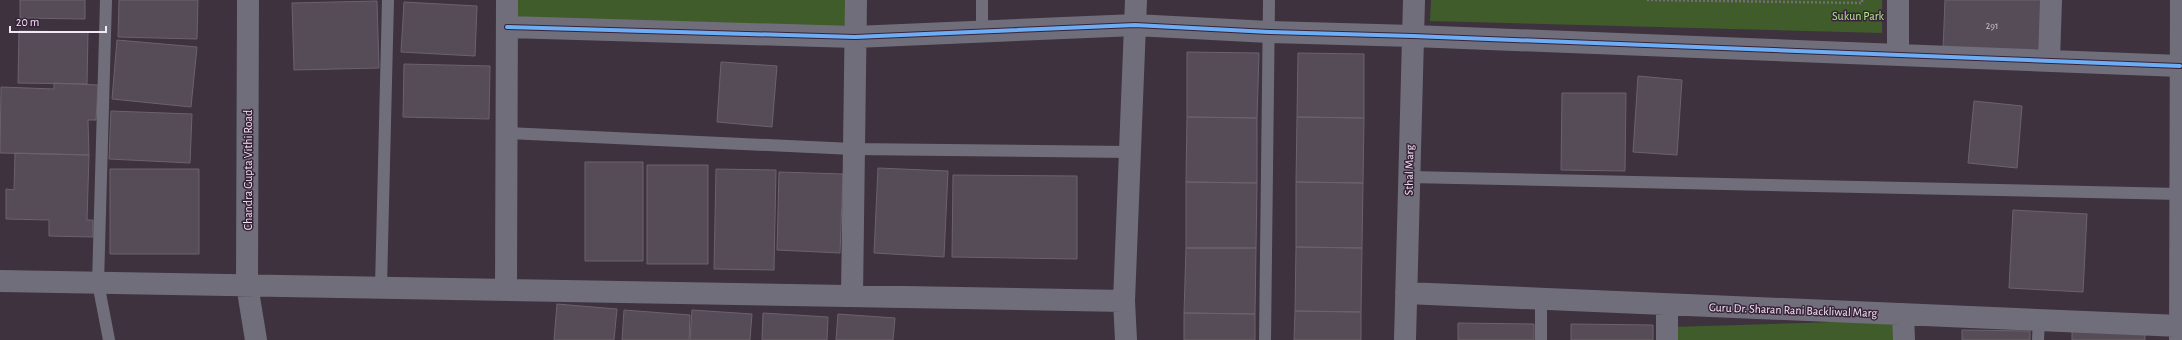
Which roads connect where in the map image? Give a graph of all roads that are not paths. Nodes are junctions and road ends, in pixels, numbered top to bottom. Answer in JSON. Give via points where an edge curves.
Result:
{"nodes":[{"id":1,"x":106,"y":0,"type":"edge"},
{"id":2,"x":248,"y":0,"type":"edge"},
{"id":3,"x":388,"y":0,"type":"edge"},
{"id":4,"x":507,"y":0,"type":"edge"},
{"id":5,"x":856,"y":0,"type":"edge"},
{"id":6,"x":982,"y":0,"type":"edge"},
{"id":7,"x":1136,"y":0,"type":"edge"},
{"id":8,"x":1269,"y":0,"type":"edge"},
{"id":9,"x":1414,"y":0,"type":"edge"},
{"id":10,"x":1898,"y":0,"type":"edge"},
{"id":11,"x":2051,"y":0,"type":"edge"},
{"id":12,"x":2181,"y":0,"type":"edge"},
{"id":13,"x":1135,"y":25,"type":"junction"},
{"id":14,"x":507,"y":27,"type":"junction"},
{"id":15,"x":982,"y":32,"type":"junction"},
{"id":16,"x":1269,"y":32,"type":"junction"},
{"id":17,"x":1412,"y":36,"type":"junction"},
{"id":18,"x":855,"y":37,"type":"junction"},
{"id":19,"x":1898,"y":55,"type":"junction"},
{"id":20,"x":2048,"y":60,"type":"junction"},
{"id":21,"x":2180,"y":66,"type":"junction"},
{"id":22,"x":507,"y":133,"type":"junction"},
{"id":23,"x":853,"y":149,"type":"junction"},
{"id":24,"x":1130,"y":152,"type":"junction"},
{"id":25,"x":1409,"y":177,"type":"junction"},
{"id":26,"x":2180,"y":194,"type":"junction"},
{"id":27,"x":0,"y":281,"type":"edge"},
{"id":28,"x":98,"y":283,"type":"junction"},
{"id":29,"x":247,"y":285,"type":"junction"},
{"id":30,"x":381,"y":288,"type":"junction"},
{"id":31,"x":506,"y":290,"type":"junction"},
{"id":32,"x":1406,"y":293,"type":"junction"},
{"id":33,"x":852,"y":296,"type":"junction"},
{"id":34,"x":1541,"y":299,"type":"junction"},
{"id":35,"x":1124,"y":300,"type":"junction"},
{"id":36,"x":1667,"y":305,"type":"junction"},
{"id":37,"x":1903,"y":314,"type":"junction"},
{"id":38,"x":2038,"y":330,"type":"edge"},
{"id":39,"x":2180,"y":333,"type":"edge"},
{"id":40,"x":109,"y":340,"type":"edge"},
{"id":41,"x":256,"y":340,"type":"edge"},
{"id":42,"x":1126,"y":340,"type":"edge"},
{"id":43,"x":1265,"y":340,"type":"edge"},
{"id":44,"x":1405,"y":340,"type":"edge"},
{"id":45,"x":1541,"y":340,"type":"edge"},
{"id":46,"x":1667,"y":340,"type":"edge"},
{"id":47,"x":1904,"y":340,"type":"edge"}],
"edges":[{"from":1,"to":28,"type":"lane"},
{"from":2,"to":29,"type":"street","name":"Chandra Gupta Vithi Road"},
{"from":3,"to":30,"type":"lane"},
{"from":4,"to":14,"type":"street"},
{"from":5,"to":18,"type":"street"},
{"from":6,"to":15,"type":"lane"},
{"from":7,"to":13,"type":"street"},
{"from":8,"to":16,"type":"lane"},
{"from":9,"to":17,"type":"street","name":"Sthal Marg"},
{"from":10,"to":19,"type":"street"},
{"from":11,"to":20,"type":"street"},
{"from":12,"to":21,"type":"street"},
{"from":13,"to":15,"type":"street"},
{"from":13,"to":16,"type":"street"},
{"from":13,"to":24,"type":"street"},
{"from":14,"to":18,"type":"street"},
{"from":14,"to":22,"type":"street"},
{"from":15,"to":18,"type":"street"},
{"from":16,"to":17,"type":"street"},
{"from":16,"to":43,"type":"lane"},
{"from":17,"to":19,"type":"street"},
{"from":17,"to":25,"type":"street","name":"Sthal Marg"},
{"from":18,"to":23,"type":"street"},
{"from":19,"to":20,"type":"street"},
{"from":20,"to":21,"type":"street"},
{"from":21,"to":26,"type":"street"},
{"from":22,"to":23,"type":"lane"},
{"from":22,"to":31,"type":"street"},
{"from":23,"to":24,"type":"lane"},
{"from":23,"to":33,"type":"street"},
{"from":24,"to":35,"type":"street"},
{"from":25,"to":26,"type":"lane"},
{"from":25,"to":32,"type":"street","name":"Sthal Marg"},
{"from":26,"to":39,"type":"street"},
{"from":27,"to":28,"type":"street"},
{"from":28,"to":29,"type":"street"},
{"from":28,"to":40,"type":"lane"},
{"from":29,"to":30,"type":"street"},
{"from":29,"to":41,"type":"street","name":"Chandra Gupta Vithi Road"},
{"from":30,"to":31,"type":"street"},
{"from":31,"to":33,"type":"street"},
{"from":32,"to":34,"type":"street","name":"Guru Dr. Sharan Rani Backliwal Marg"},
{"from":32,"to":44,"type":"street","name":"Sthal Marg"},
{"from":33,"to":35,"type":"street"},
{"from":34,"to":36,"type":"street","name":"Guru Dr. Sharan Rani Backliwal Marg"},
{"from":34,"to":45,"type":"lane"},
{"from":35,"to":42,"type":"street"},
{"from":36,"to":37,"type":"street","name":"Guru Dr. Sharan Rani Backliwal Marg"},
{"from":36,"to":46,"type":"street"},
{"from":37,"to":38,"type":"street","name":"Guru Dr. Sharan Rani Backliwal Marg"},
{"from":37,"to":47,"type":"street"},
{"from":38,"to":39,"type":"street","name":"Guru Dr. Sharan Rani Backliwal Marg"}]}
